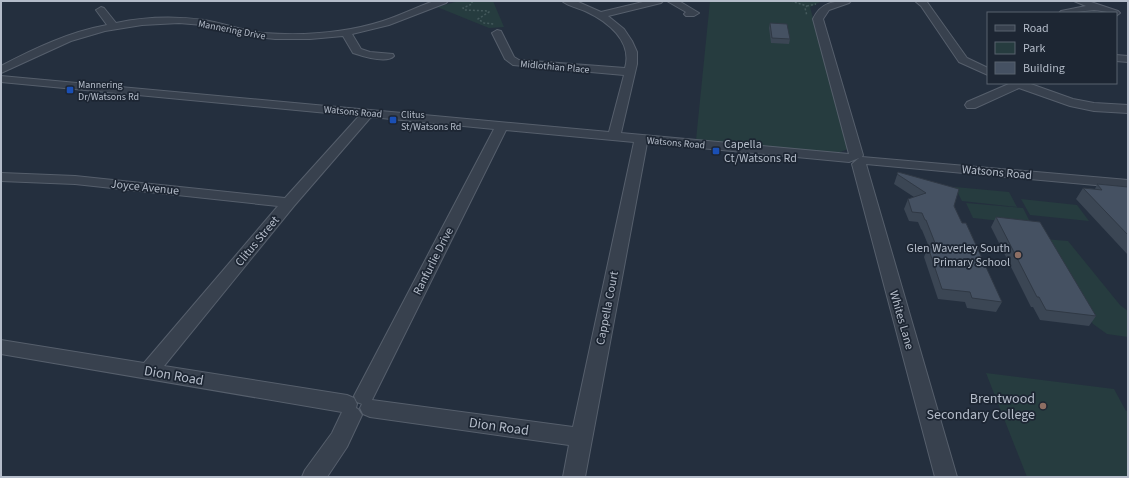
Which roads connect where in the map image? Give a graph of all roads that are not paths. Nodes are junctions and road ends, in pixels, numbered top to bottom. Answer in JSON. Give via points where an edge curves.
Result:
{"nodes":[{"id":1,"x":443,"y":1,"type":"edge"},
{"id":2,"x":567,"y":1,"type":"edge"},
{"id":3,"x":658,"y":1,"type":"edge"},
{"id":4,"x":672,"y":1,"type":"edge"},
{"id":5,"x":846,"y":1,"type":"edge"},
{"id":6,"x":920,"y":1,"type":"edge"},
{"id":7,"x":1079,"y":1,"type":"edge"},
{"id":8,"x":1096,"y":7,"type":"junction"},
{"id":9,"x":101,"y":10,"type":"dead end"},
{"id":10,"x":1069,"y":12,"type":"edge"},
{"id":11,"x":1111,"y":12,"type":"edge"},
{"id":12,"x":689,"y":14,"type":"dead end"},
{"id":13,"x":600,"y":15,"type":"junction"},
{"id":14,"x":114,"y":27,"type":"junction"},
{"id":15,"x":498,"y":29,"type":"road end"},
{"id":16,"x":346,"y":32,"type":"junction"},
{"id":17,"x":389,"y":56,"type":"dead end"},
{"id":18,"x":1117,"y":58,"type":"edge"},
{"id":19,"x":1128,"y":59,"type":"edge"},
{"id":20,"x":1,"y":70,"type":"edge"},
{"id":21,"x":630,"y":72,"type":"junction"},
{"id":22,"x":987,"y":72,"type":"edge"},
{"id":23,"x":1,"y":79,"type":"edge"},
{"id":24,"x":1015,"y":84,"type":"edge"},
{"id":25,"x":1020,"y":84,"type":"edge"},
{"id":26,"x":971,"y":104,"type":"dead end"},
{"id":27,"x":1128,"y":109,"type":"edge"},
{"id":28,"x":368,"y":113,"type":"junction"},
{"id":29,"x":502,"y":125,"type":"junction"},
{"id":30,"x":614,"y":136,"type":"junction"},
{"id":31,"x":641,"y":138,"type":"junction"},
{"id":32,"x":857,"y":159,"type":"junction"},
{"id":33,"x":1,"y":177,"type":"edge"},
{"id":34,"x":1128,"y":184,"type":"edge"},
{"id":35,"x":289,"y":203,"type":"junction"},
{"id":36,"x":1,"y":347,"type":"edge"},
{"id":37,"x":149,"y":370,"type":"junction"},
{"id":38,"x":358,"y":406,"type":"junction"},
{"id":39,"x":581,"y":437,"type":"junction"},
{"id":40,"x":313,"y":477,"type":"edge"},
{"id":41,"x":574,"y":477,"type":"edge"},
{"id":42,"x":946,"y":477,"type":"edge"}],
"edges":[{"from":1,"to":16,"type":"street","name":"Mannering Drive","via":[[393,21]]},
{"from":2,"to":13,"type":"street"},
{"from":3,"to":13,"type":"street"},
{"from":4,"to":12,"type":"street","via":[[694,13]]},
{"from":5,"to":32,"type":"street","name":"Whites Lane","via":[[831,4],[818,19]]},
{"from":6,"to":22,"type":"street","via":[[963,60]]},
{"from":7,"to":8,"type":"street"},
{"from":8,"to":10,"type":"street"},
{"from":8,"to":11,"type":"street"},
{"from":9,"to":14,"type":"street"},
{"from":13,"to":21,"type":"street","via":[[618,28],[630,44]]},
{"from":14,"to":16,"type":"street","name":"Mannering Drive","via":[[145,22],[188,21],[273,36],[310,36]]},
{"from":14,"to":20,"type":"street","name":"Mannering Drive","via":[[83,34],[50,46]]},
{"from":15,"to":21,"type":"street","name":"Midlothian Place","via":[[510,59],[517,63]]},
{"from":16,"to":17,"type":"street","via":[[357,51],[369,55]]},
{"from":18,"to":19,"type":"street"},
{"from":21,"to":30,"type":"street"},
{"from":23,"to":28,"type":"street","name":"Watsons Road"},
{"from":24,"to":26,"type":"street"},
{"from":25,"to":27,"type":"street","via":[[1070,102],[1094,107]]},
{"from":28,"to":29,"type":"street","name":"Watsons Road"},
{"from":28,"to":35,"type":"street","name":"Clitus Street"},
{"from":29,"to":30,"type":"street","name":"Watsons Road"},
{"from":29,"to":38,"type":"street","name":"Ranfurlie Drive"},
{"from":30,"to":31,"type":"street","name":"Watsons Road"},
{"from":31,"to":32,"type":"street","name":"Watsons Road"},
{"from":31,"to":39,"type":"street","name":"Cappella Court"},
{"from":32,"to":34,"type":"street","name":"Watsons Road"},
{"from":32,"to":42,"type":"street","name":"Whites Lane"},
{"from":33,"to":35,"type":"street","name":"Joyce Avenue","via":[[75,180]]},
{"from":35,"to":37,"type":"street","name":"Clitus Street"},
{"from":36,"to":37,"type":"street","name":"Dion Road"},
{"from":37,"to":38,"type":"street","name":"Dion Road"},
{"from":38,"to":39,"type":"street","name":"Dion Road"},
{"from":38,"to":40,"type":"street","name":"Ranfurlie Drive","via":[[334,451]]},
{"from":39,"to":41,"type":"street","name":"Cappella Court"}]}
